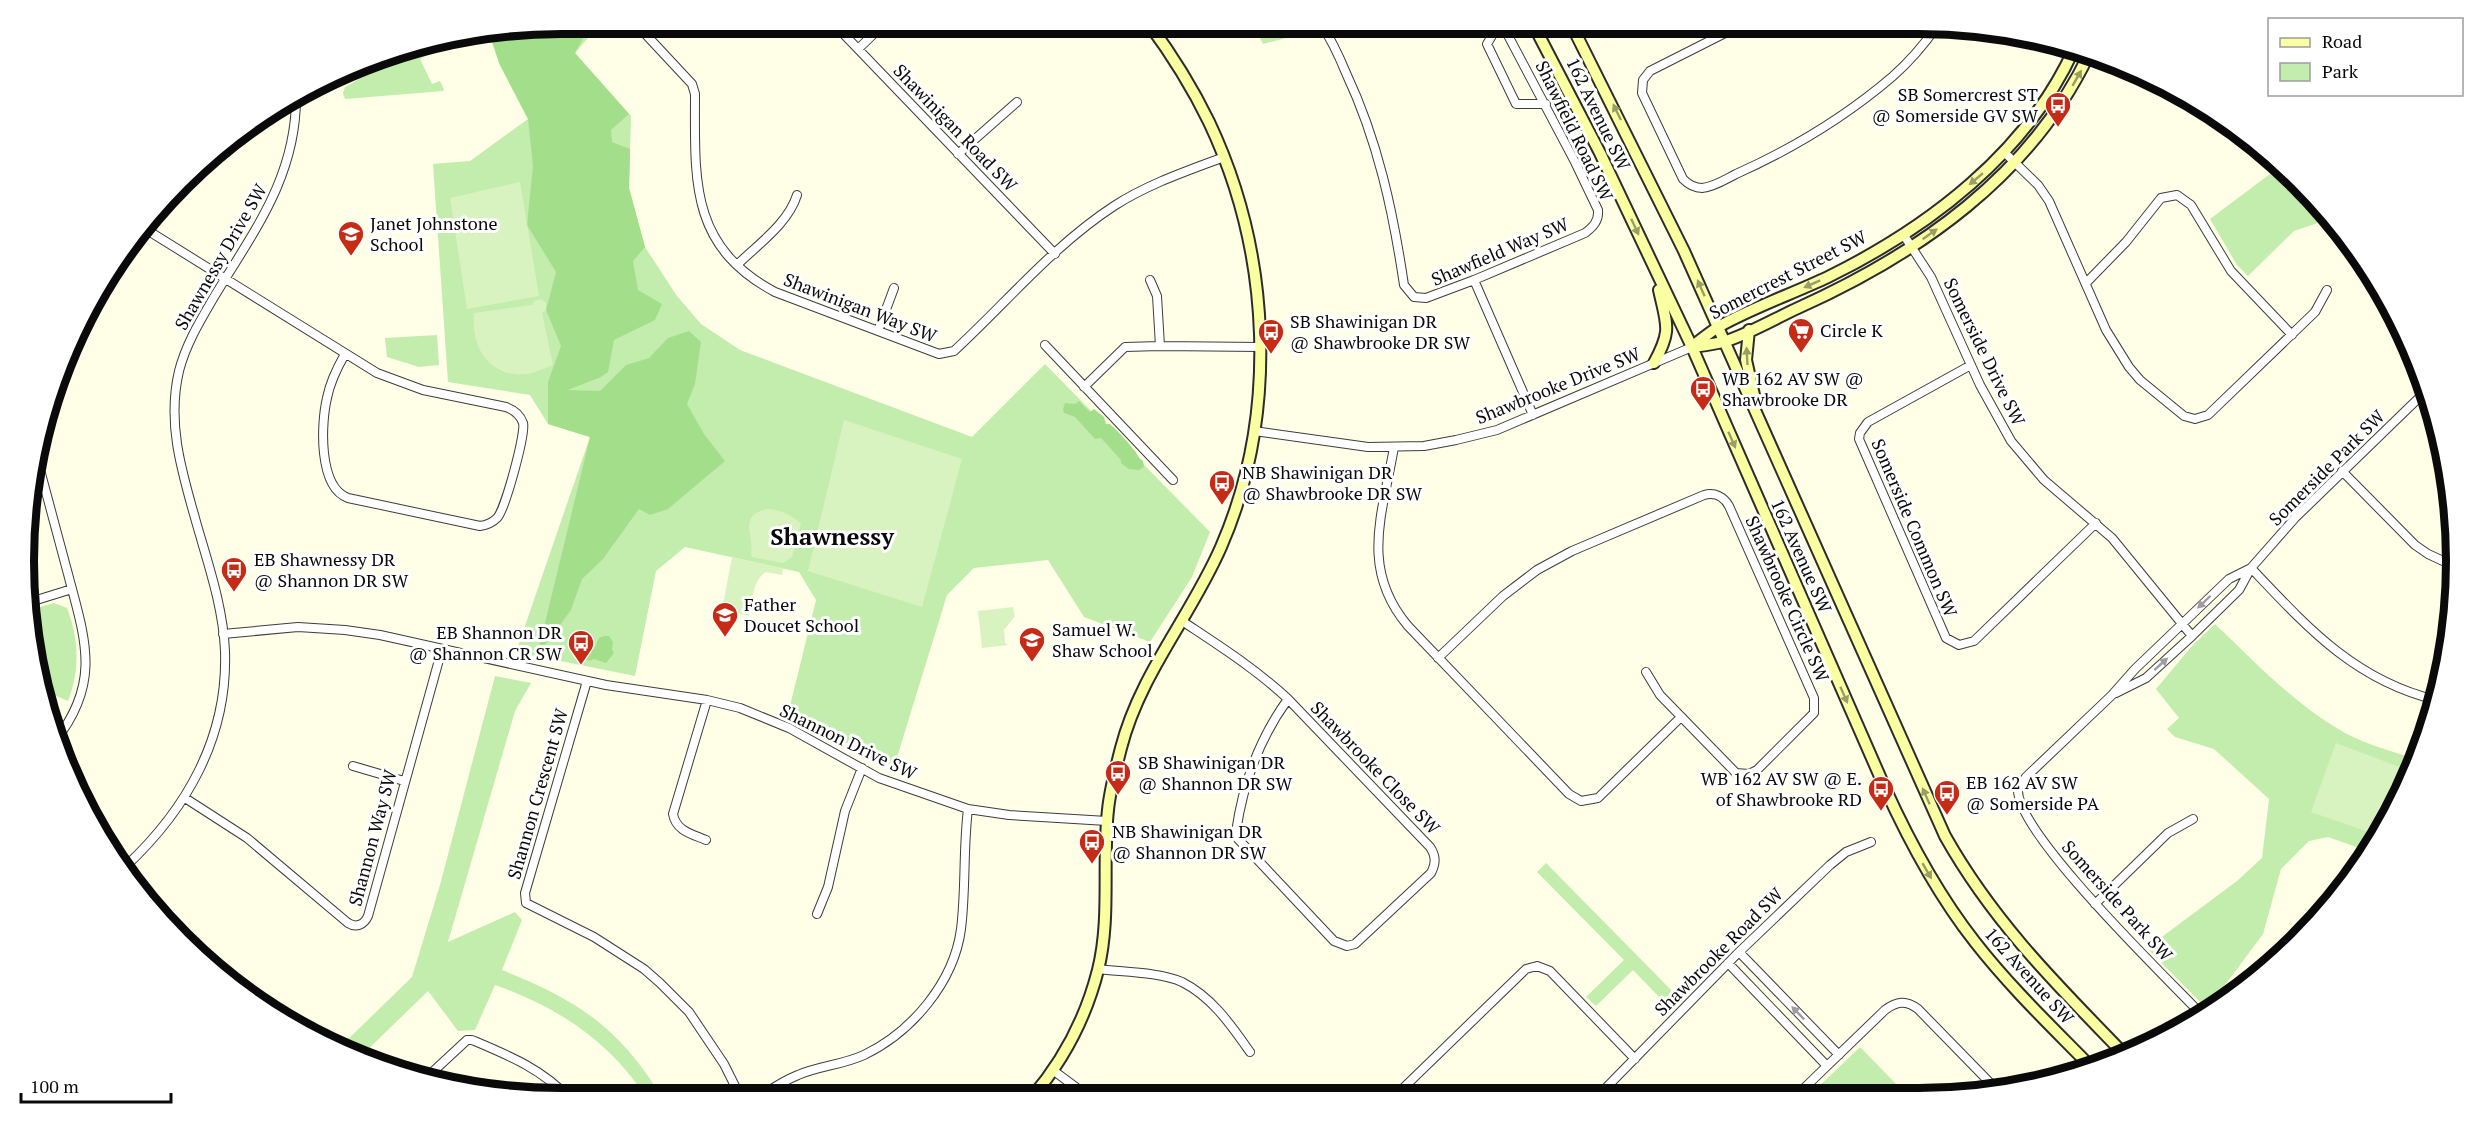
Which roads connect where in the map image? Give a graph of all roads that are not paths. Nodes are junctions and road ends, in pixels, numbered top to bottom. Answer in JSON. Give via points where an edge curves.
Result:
{"nodes":[{"id":1,"x":646,"y":34,"type":"edge"},
{"id":2,"x":844,"y":34,"type":"edge"},
{"id":3,"x":874,"y":34,"type":"edge"},
{"id":4,"x":1156,"y":34,"type":"edge"},
{"id":5,"x":1325,"y":34,"type":"edge"},
{"id":6,"x":1494,"y":34,"type":"edge"},
{"id":7,"x":1507,"y":34,"type":"edge"},
{"id":8,"x":1538,"y":34,"type":"edge"},
{"id":9,"x":1576,"y":34,"type":"edge"},
{"id":10,"x":1723,"y":34,"type":"edge"},
{"id":11,"x":1930,"y":35,"type":"edge"},
{"id":12,"x":858,"y":49,"type":"junction"},
{"id":13,"x":2070,"y":56,"type":"edge"},
{"id":14,"x":2085,"y":61,"type":"edge"},
{"id":15,"x":1017,"y":102,"type":"dead end"},
{"id":16,"x":1546,"y":104,"type":"junction"},
{"id":17,"x":295,"y":107,"type":"edge"},
{"id":18,"x":2004,"y":152,"type":"junction"},
{"id":19,"x":958,"y":153,"type":"junction"},
{"id":20,"x":1224,"y":157,"type":"junction"},
{"id":21,"x":2016,"y":163,"type":"junction"},
{"id":22,"x":797,"y":195,"type":"dead end"},
{"id":23,"x":1596,"y":221,"type":"joint"},
{"id":24,"x":150,"y":232,"type":"edge"},
{"id":25,"x":1903,"y":234,"type":"junction"},
{"id":26,"x":1911,"y":247,"type":"junction"},
{"id":27,"x":1055,"y":254,"type":"junction"},
{"id":28,"x":737,"y":265,"type":"junction"},
{"id":29,"x":1655,"y":269,"type":"junction"},
{"id":30,"x":225,"y":279,"type":"junction"},
{"id":31,"x":1150,"y":280,"type":"dead end"},
{"id":32,"x":1474,"y":280,"type":"junction"},
{"id":33,"x":2086,"y":283,"type":"junction"},
{"id":34,"x":894,"y":288,"type":"dead end"},
{"id":35,"x":2327,"y":290,"type":"dead end"},
{"id":36,"x":1718,"y":327,"type":"junction"},
{"id":37,"x":1749,"y":330,"type":"junction"},
{"id":38,"x":878,"y":331,"type":"junction"},
{"id":39,"x":2292,"y":335,"type":"junction"},
{"id":40,"x":1725,"y":342,"type":"junction"},
{"id":41,"x":1045,"y":345,"type":"dead end"},
{"id":42,"x":1160,"y":346,"type":"junction"},
{"id":43,"x":1261,"y":347,"type":"junction"},
{"id":44,"x":1692,"y":347,"type":"junction"},
{"id":45,"x":345,"y":354,"type":"junction"},
{"id":46,"x":1654,"y":363,"type":"junction"},
{"id":47,"x":1971,"y":365,"type":"junction"},
{"id":48,"x":1084,"y":387,"type":"junction"},
{"id":49,"x":2420,"y":396,"type":"edge"},
{"id":50,"x":1533,"y":415,"type":"junction"},
{"id":51,"x":1760,"y":422,"type":"junction"},
{"id":52,"x":1254,"y":430,"type":"junction"},
{"id":53,"x":1394,"y":447,"type":"junction"},
{"id":54,"x":2342,"y":471,"type":"junction"},
{"id":55,"x":1173,"y":480,"type":"dead end"},
{"id":56,"x":41,"y":481,"type":"edge"},
{"id":57,"x":2096,"y":523,"type":"junction"},
{"id":58,"x":2446,"y":562,"type":"edge"},
{"id":59,"x":2251,"y":568,"type":"junction"},
{"id":60,"x":72,"y":590,"type":"junction"},
{"id":61,"x":36,"y":600,"type":"edge"},
{"id":62,"x":1182,"y":621,"type":"junction"},
{"id":63,"x":2182,"y":624,"type":"junction"},
{"id":64,"x":223,"y":634,"type":"junction"},
{"id":65,"x":2192,"y":636,"type":"junction"},
{"id":66,"x":442,"y":649,"type":"junction"},
{"id":67,"x":1438,"y":658,"type":"junction"},
{"id":68,"x":1646,"y":672,"type":"dead end"},
{"id":69,"x":587,"y":681,"type":"junction"},
{"id":70,"x":2112,"y":696,"type":"junction"},
{"id":71,"x":2429,"y":698,"type":"edge"},
{"id":72,"x":1288,"y":699,"type":"junction"},
{"id":73,"x":707,"y":700,"type":"junction"},
{"id":74,"x":1680,"y":718,"type":"junction"},
{"id":75,"x":62,"y":731,"type":"edge"},
{"id":76,"x":353,"y":766,"type":"dead end"},
{"id":77,"x":862,"y":768,"type":"junction"},
{"id":78,"x":404,"y":781,"type":"junction"},
{"id":79,"x":185,"y":798,"type":"junction"},
{"id":80,"x":968,"y":809,"type":"junction"},
{"id":81,"x":2193,"y":819,"type":"dead end"},
{"id":82,"x":1107,"y":821,"type":"junction"},
{"id":83,"x":706,"y":840,"type":"dead end"},
{"id":84,"x":1871,"y":842,"type":"dead end"},
{"id":85,"x":129,"y":863,"type":"edge"},
{"id":86,"x":2095,"y":904,"type":"junction"},
{"id":87,"x":817,"y":914,"type":"dead end"},
{"id":88,"x":1739,"y":952,"type":"junction"},
{"id":89,"x":1728,"y":963,"type":"junction"},
{"id":90,"x":1098,"y":969,"type":"junction"},
{"id":91,"x":2197,"y":1010,"type":"edge"},
{"id":92,"x":2119,"y":1049,"type":"edge"},
{"id":93,"x":1250,"y":1052,"type":"dead end"},
{"id":94,"x":1839,"y":1055,"type":"junction"},
{"id":95,"x":1635,"y":1059,"type":"junction"},
{"id":96,"x":2086,"y":1062,"type":"edge"},
{"id":97,"x":1827,"y":1066,"type":"junction"},
{"id":98,"x":1054,"y":1071,"type":"junction"},
{"id":99,"x":432,"y":1072,"type":"edge"},
{"id":100,"x":1991,"y":1084,"type":"edge"},
{"id":101,"x":559,"y":1088,"type":"edge"},
{"id":102,"x":736,"y":1088,"type":"edge"},
{"id":103,"x":775,"y":1088,"type":"edge"},
{"id":104,"x":1040,"y":1088,"type":"edge"},
{"id":105,"x":1077,"y":1088,"type":"edge"},
{"id":106,"x":1403,"y":1088,"type":"edge"},
{"id":107,"x":1606,"y":1088,"type":"edge"},
{"id":108,"x":1804,"y":1088,"type":"edge"}],
"edges":[{"from":1,"to":28,"type":"street","name":"Shawinigan Way SW","via":[[692,84],[700,203],[712,233]]},
{"from":2,"to":12,"type":"street","name":"Shawinigan Road SW"},
{"from":3,"to":12,"type":"street"},
{"from":4,"to":20,"type":"main road","via":[[1192,88]]},
{"from":5,"to":32,"type":"street","name":"Shawfield Way SW","via":[[1355,91],[1371,134],[1388,189],[1405,289],[1414,297],[1426,298]]},
{"from":6,"to":16,"type":"street","via":[[1488,44],[1516,104]]},
{"from":7,"to":16,"type":"street","name":"Shawfield Road SW"},
{"from":8,"to":29,"type":"main road","name":"162 Avenue SW","one_way":true},
{"from":36,"to":9,"type":"main road","name":"162 Avenue SW","one_way":true,"via":[[1660,200]]},
{"from":10,"to":11,"type":"street","via":[[1650,71],[1641,84],[1683,179],[1693,187],[1707,188],[1820,131],[1892,77]]},
{"from":12,"to":19,"type":"street","name":"Shawinigan Road SW"},
{"from":13,"to":18,"type":"main road","name":"Somercrest Street SW","via":[[2044,102]]},
{"from":21,"to":14,"type":"main road","name":"Somercrest Street SW","one_way":true,"via":[[2065,99]]},
{"from":15,"to":19,"type":"street"},
{"from":16,"to":23,"type":"street","name":"Shawfield Road SW","via":[[1598,210]]},
{"from":17,"to":30,"type":"street","name":"Shawnessy Drive SW","via":[[291,142],[280,183],[256,232]]},
{"from":18,"to":21,"type":"street"},
{"from":18,"to":25,"type":"main road","name":"Somercrest Street SW","one_way":true},
{"from":19,"to":27,"type":"street","name":"Shawinigan Road SW"},
{"from":20,"to":27,"type":"street","name":"Shawinigan Way SW","via":[[1132,196],[1095,219]]},
{"from":20,"to":43,"type":"main road","via":[[1243,213],[1252,259]]},
{"from":26,"to":21,"type":"main road","name":"Somercrest Street SW","one_way":true,"via":[[1976,199]]},
{"from":21,"to":33,"type":"street","via":[[2049,201]]},
{"from":22,"to":28,"type":"street","via":[[781,223]]},
{"from":23,"to":32,"type":"street","name":"Shawfield Way SW","via":[[1585,233]]},
{"from":24,"to":30,"type":"street"},
{"from":25,"to":26,"type":"street","name":"Somerside Drive SW"},
{"from":25,"to":36,"type":"main road","name":"Somercrest Street SW","one_way":true,"via":[[1828,277]]},
{"from":26,"to":37,"type":"main road","name":"Somercrest Street SW","via":[[1836,291]]},
{"from":26,"to":47,"type":"street","name":"Somerside Drive SW","via":[[1931,277]]},
{"from":27,"to":38,"type":"street","name":"Shawinigan Way SW","via":[[949,354],[934,353]]},
{"from":28,"to":38,"type":"street","name":"Shawinigan Way SW","via":[[775,292]]},
{"from":29,"to":44,"type":"main road","name":"162 Avenue SW"},
{"from":29,"to":46,"type":"main road","via":[[1667,337]]},
{"from":30,"to":45,"type":"street"},
{"from":30,"to":64,"type":"street","name":"Shawnessy Drive SW","via":[[184,354],[174,422],[178,456],[216,593]]},
{"from":31,"to":42,"type":"street","via":[[1157,296]]},
{"from":32,"to":50,"type":"street"},
{"from":33,"to":39,"type":"street","via":[[2106,330],[2129,367],[2189,418],[2208,416]]},
{"from":33,"to":39,"type":"street","via":[[2162,198],[2177,195],[2192,205],[2231,271]]},
{"from":34,"to":38,"type":"street"},
{"from":35,"to":39,"type":"street","via":[[2315,312]]},
{"from":36,"to":40,"type":"main road","name":"162 Avenue SW"},
{"from":36,"to":44,"type":"main road","name":"Somercrest Street SW"},
{"from":37,"to":40,"type":"main road","name":"Somercrest Street SW"},
{"from":51,"to":37,"type":"main road","one_way":true,"via":[[1746,360]]},
{"from":40,"to":44,"type":"main road","name":"Somercrest Street SW"},
{"from":40,"to":51,"type":"main road","name":"162 Avenue SW"},
{"from":41,"to":48,"type":"street"},
{"from":42,"to":43,"type":"street"},
{"from":42,"to":48,"type":"street","via":[[1125,347]]},
{"from":43,"to":52,"type":"main road"},
{"from":44,"to":46,"type":"street","name":"Shawbrooke Drive SW"},
{"from":44,"to":96,"type":"main road","name":"162 Avenue SW","one_way":true,"via":[[1913,847],[1975,942]]},
{"from":45,"to":45,"type":"street","via":[[327,396],[323,427],[327,465],[335,490],[348,498],[480,526],[497,518],[524,434],[516,412],[402,384]]},
{"from":46,"to":50,"type":"street","name":"Shawbrooke Drive SW"},
{"from":47,"to":57,"type":"street","name":"Somerside Drive SW","via":[[1996,417],[2029,464]]},
{"from":47,"to":57,"type":"street","name":"Somerside Common SW","via":[[1868,422],[1859,439],[1946,638],[1959,645],[1974,640]]},
{"from":48,"to":55,"type":"street"},
{"from":49,"to":54,"type":"street","name":"Somerside Park SW"},
{"from":50,"to":53,"type":"street","name":"Shawbrooke Drive SW","via":[[1465,439]]},
{"from":92,"to":51,"type":"main road","name":"162 Avenue SW","one_way":true,"via":[[2013,936],[1950,845]]},
{"from":52,"to":53,"type":"street","name":"Shawbrooke Drive SW"},
{"from":52,"to":62,"type":"main road","via":[[1231,522],[1204,585]]},
{"from":53,"to":67,"type":"street","via":[[1378,530],[1378,565],[1395,610]]},
{"from":54,"to":58,"type":"street","via":[[2415,544]]},
{"from":54,"to":59,"type":"street","name":"Somerside Park SW"},
{"from":56,"to":60,"type":"street"},
{"from":57,"to":63,"type":"street","name":"Somerside Drive SW"},
{"from":59,"to":63,"type":"street","name":"Somerside Park SW","one_way":true,"via":[[2229,579]]},
{"from":59,"to":65,"type":"street","name":"Somerside Park SW","via":[[2239,590]]},
{"from":59,"to":71,"type":"street","via":[[2312,632],[2346,660],[2382,681]]},
{"from":60,"to":61,"type":"street"},
{"from":60,"to":75,"type":"street","via":[[84,635],[86,670],[77,704]]},
{"from":62,"to":72,"type":"street","name":"Shawbrooke Close SW","via":[[1243,662]]},
{"from":62,"to":82,"type":"main road","via":[[1135,708],[1122,744]]},
{"from":63,"to":65,"type":"street","name":"Somerside Drive SW"},
{"from":63,"to":70,"type":"street","name":"Somerside Park SW"},
{"from":64,"to":66,"type":"street","name":"Shannon Drive SW","via":[[298,627],[345,630]]},
{"from":64,"to":79,"type":"street","name":"Shawnessy Drive SW","via":[[221,700],[206,756]]},
{"from":70,"to":65,"type":"street","name":"Somerside Park SW","one_way":true,"via":[[2146,678]]},
{"from":66,"to":69,"type":"street","name":"Shannon Drive SW"},
{"from":66,"to":78,"type":"street","name":"Shannon Way SW"},
{"from":67,"to":74,"type":"street","via":[[1569,794],[1581,801],[1598,798]]},
{"from":67,"to":74,"type":"street","name":"Shawbrooke Circle SW","via":[[1503,596],[1554,560],[1704,495],[1718,495],[1729,506],[1810,688],[1815,708],[1808,721],[1757,770],[1742,775],[1732,771]]},
{"from":68,"to":74,"type":"street"},
{"from":69,"to":73,"type":"street","name":"Shannon Drive SW"},
{"from":69,"to":102,"type":"street","name":"Shannon Crescent SW","via":[[525,893],[526,903],[594,937],[660,983],[690,1012]]},
{"from":70,"to":86,"type":"street","name":"Somerside Park SW","via":[[2018,789],[2021,804],[2051,852]]},
{"from":72,"to":72,"type":"street","name":"Shawbrooke Close SW","via":[[1434,853],[1431,873],[1355,944],[1347,946],[1334,941],[1238,839],[1236,832],[1247,780],[1261,743]]},
{"from":73,"to":77,"type":"street","name":"Shannon Drive SW","via":[[740,708],[789,728]]},
{"from":73,"to":83,"type":"street","via":[[673,814],[681,829]]},
{"from":76,"to":78,"type":"street"},
{"from":77,"to":80,"type":"street","name":"Shannon Drive SW","via":[[899,787]]},
{"from":77,"to":87,"type":"street","via":[[845,811],[828,887]]},
{"from":78,"to":79,"type":"street","name":"Shannon Way SW","via":[[368,916],[354,926],[248,838]]},
{"from":79,"to":85,"type":"street","name":"Shawnessy Drive SW","via":[[159,834]]},
{"from":80,"to":82,"type":"street","name":"Shannon Drive SW"},
{"from":80,"to":103,"type":"street","via":[[961,931],[941,986],[910,1024],[879,1047],[849,1062],[799,1074]]},
{"from":81,"to":86,"type":"street","via":[[2168,833]]},
{"from":82,"to":90,"type":"main road","via":[[1105,906]]},
{"from":84,"to":88,"type":"street","name":"Shawbrooke Road SW","via":[[1846,852],[1830,865]]},
{"from":86,"to":91,"type":"street","name":"Somerside Park SW"},
{"from":88,"to":89,"type":"street","name":"Shawbrooke Road SW"},
{"from":94,"to":88,"type":"street","one_way":true},
{"from":89,"to":95,"type":"street","name":"Shawbrooke Road SW"},
{"from":89,"to":97,"type":"street"},
{"from":90,"to":93,"type":"street","via":[[1181,982],[1215,1006]]},
{"from":90,"to":98,"type":"main road","via":[[1081,1018]]},
{"from":94,"to":97,"type":"street"},
{"from":94,"to":100,"type":"street","via":[[1886,1010],[1895,1003],[1906,1002],[1918,1009]]},
{"from":95,"to":106,"type":"street","via":[[1550,971],[1537,966],[1526,969]]},
{"from":95,"to":107,"type":"street","name":"Shawbrooke Road SW"},
{"from":97,"to":108,"type":"street"},
{"from":98,"to":104,"type":"main road"},
{"from":98,"to":105,"type":"street"},
{"from":99,"to":101,"type":"street","via":[[466,1040],[472,1040],[536,1069]]}]}
